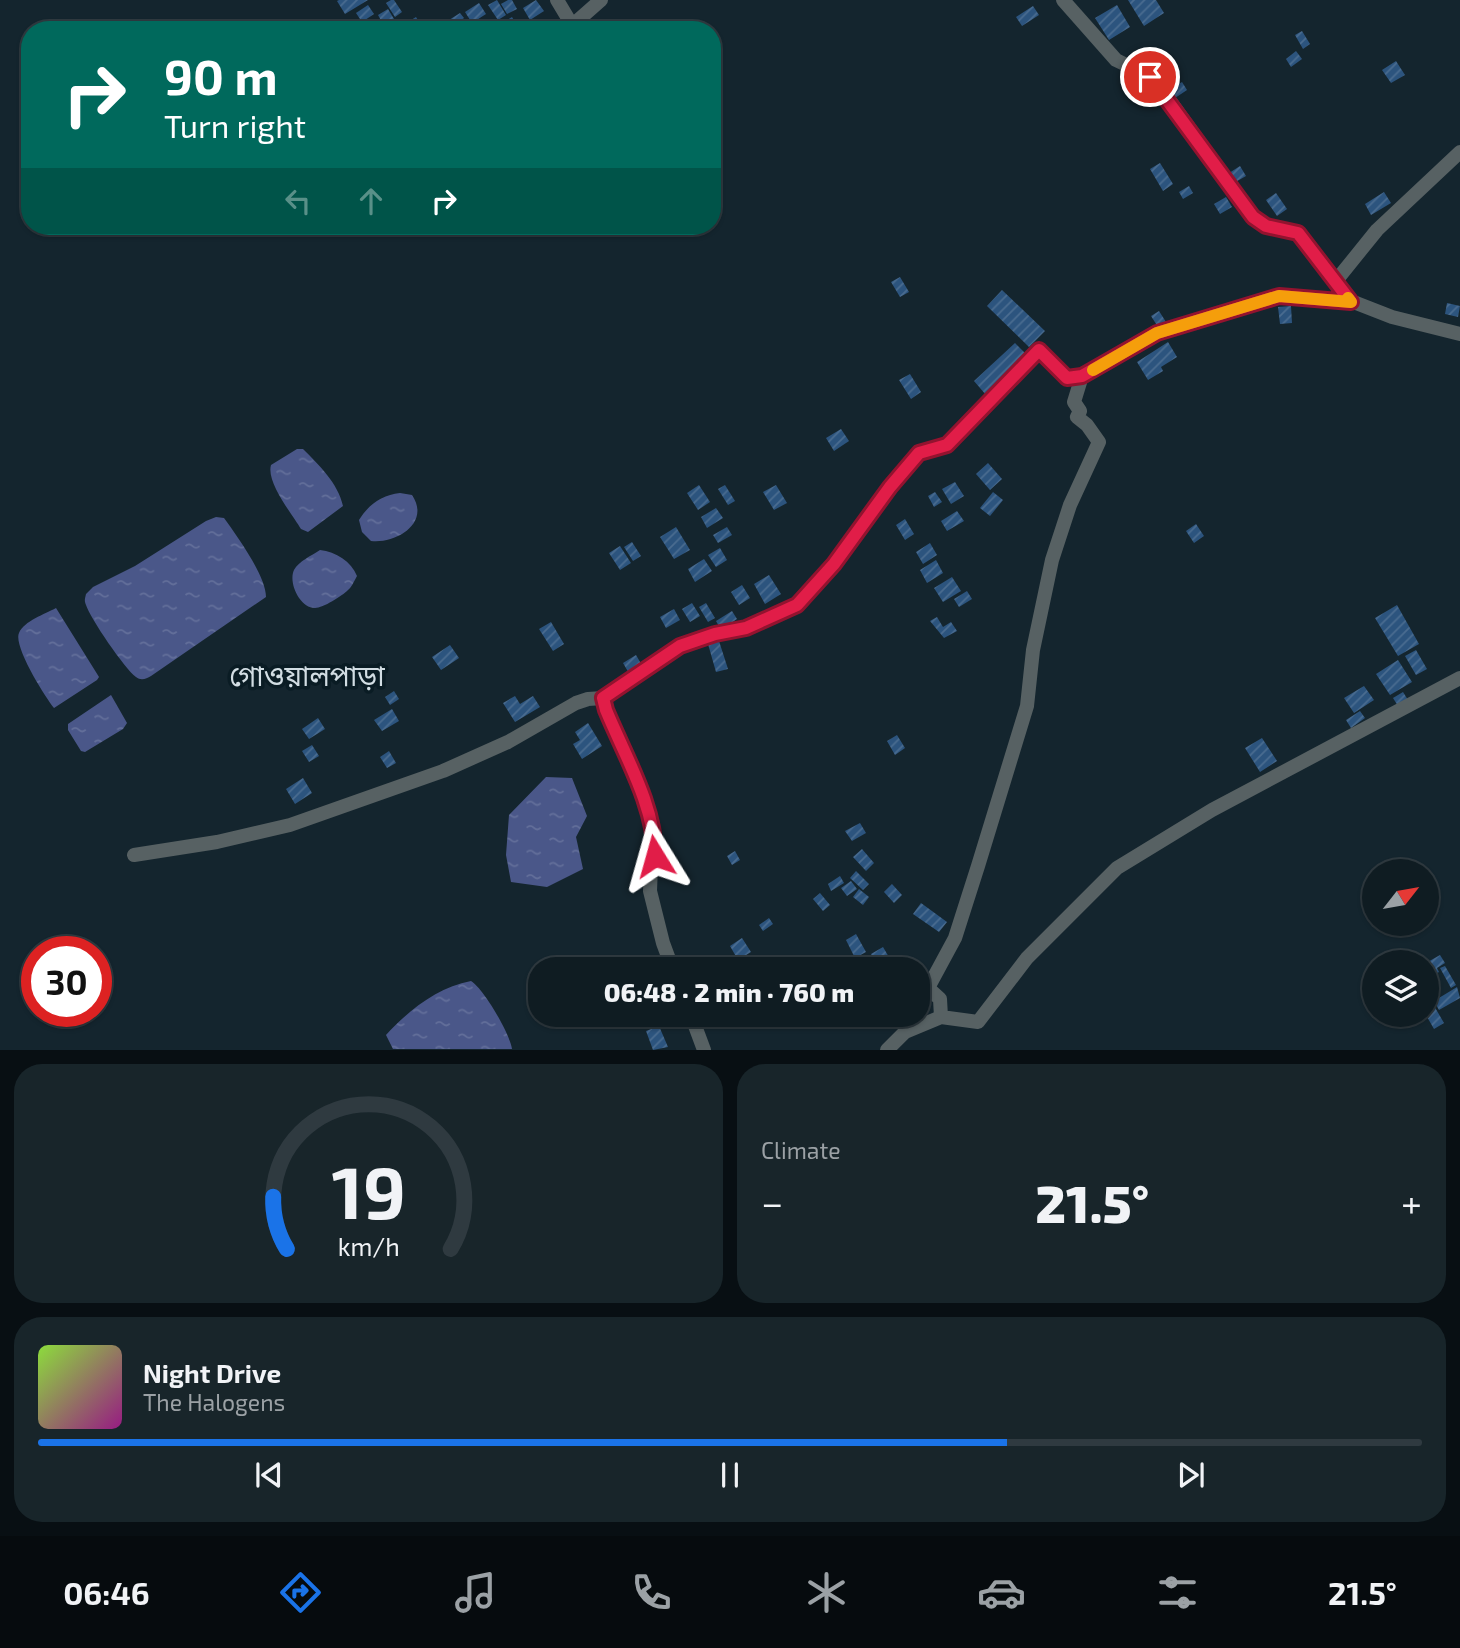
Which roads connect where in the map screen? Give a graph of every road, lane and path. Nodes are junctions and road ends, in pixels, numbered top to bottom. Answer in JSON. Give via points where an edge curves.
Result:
{"nodes":[{"id":1,"x":556,"y":0,"type":"edge"},
{"id":2,"x":601,"y":0,"type":"edge"},
{"id":3,"x":1063,"y":0,"type":"edge"},
{"id":4,"x":566,"y":21,"type":"edge"},
{"id":5,"x":578,"y":21,"type":"edge"},
{"id":6,"x":1460,"y":152,"type":"edge"},
{"id":7,"x":1335,"y":282,"type":"junction"},
{"id":8,"x":1351,"y":302,"type":"junction"},
{"id":9,"x":1460,"y":334,"type":"edge"},
{"id":10,"x":1082,"y":376,"type":"junction"},
{"id":11,"x":1460,"y":678,"type":"edge"},
{"id":12,"x":603,"y":698,"type":"junction"},
{"id":13,"x":134,"y":855,"type":"dead end"},
{"id":14,"x":668,"y":957,"type":"edge"},
{"id":15,"x":941,"y":1017,"type":"junction"},
{"id":16,"x":696,"y":1027,"type":"edge"},
{"id":17,"x":704,"y":1049,"type":"edge"},
{"id":18,"x":887,"y":1049,"type":"edge"}],
"edges":[{"from":1,"to":4,"type":"street"},
{"from":2,"to":5,"type":"street"},
{"from":3,"to":7,"type":"street","via":[[1116,60],[1158,85],[1253,217],[1266,226],[1298,233]]},
{"from":6,"to":7,"type":"street","via":[[1377,230]]},
{"from":7,"to":8,"type":"street"},
{"from":8,"to":9,"type":"street"},
{"from":8,"to":10,"type":"street","via":[[1279,296],[1157,333]]},
{"from":10,"to":12,"type":"street","via":[[1067,378],[1039,350],[947,445],[919,453],[797,605],[746,628],[680,646]]},
{"from":10,"to":15,"type":"street","via":[[1074,402],[1080,411],[1077,417],[1099,442],[1070,505],[1052,560],[1033,650],[1027,706],[967,902],[955,938],[928,988],[940,999]]},
{"from":11,"to":15,"type":"street","via":[[1224,804],[1117,867],[1027,958],[978,1022]]},
{"from":12,"to":13,"type":"street","via":[[576,704],[443,771],[289,825]]},
{"from":12,"to":14,"type":"street","via":[[655,835],[650,891]]},
{"from":15,"to":18,"type":"street","via":[[905,1032]]},
{"from":16,"to":17,"type":"street"}]}
